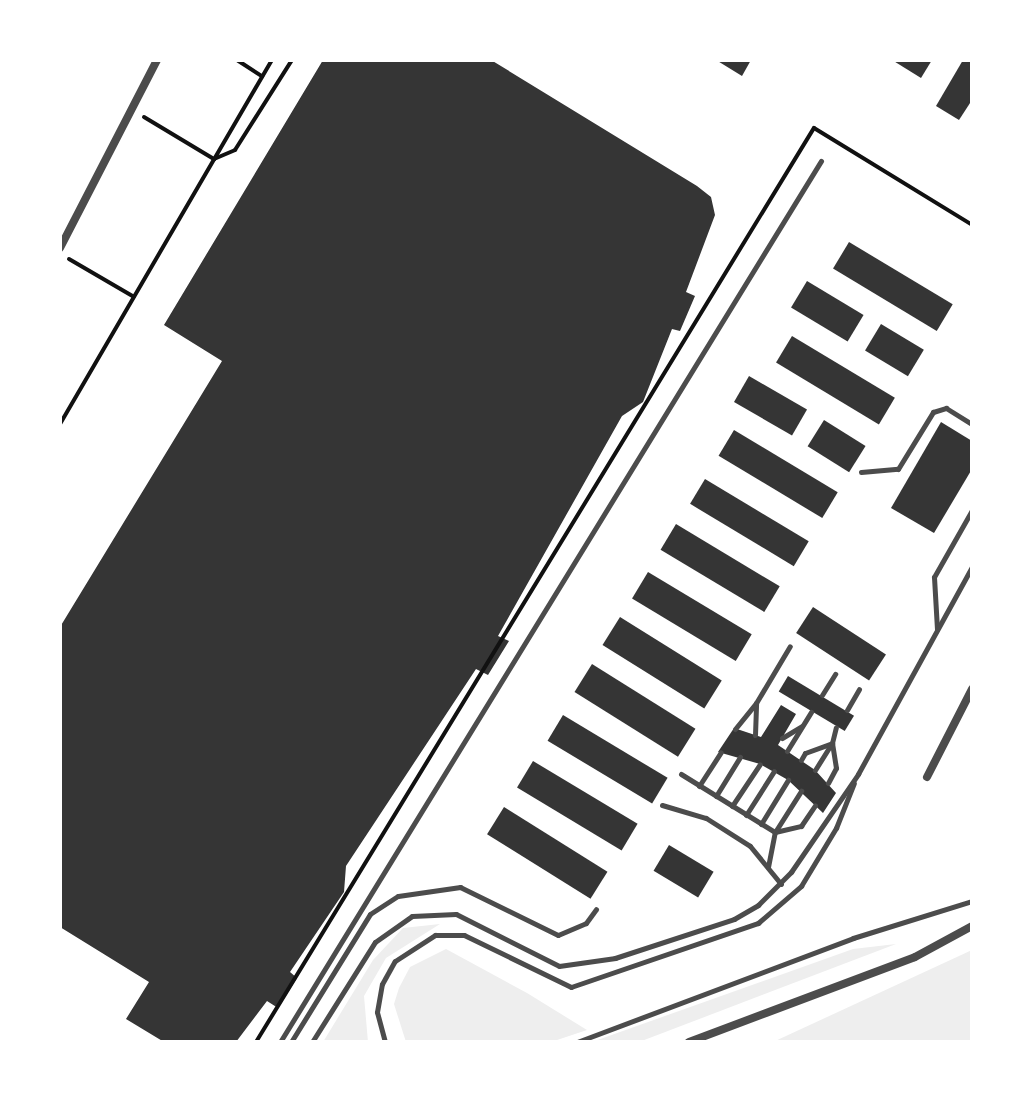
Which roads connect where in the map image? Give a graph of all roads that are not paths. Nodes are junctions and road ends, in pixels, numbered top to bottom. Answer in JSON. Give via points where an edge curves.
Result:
{"nodes":[{"id":1,"x":157,"y":60,"type":"edge"},
{"id":2,"x":821,"y":161,"type":"dead end"},
{"id":3,"x":60,"y":251,"type":"edge"},
{"id":4,"x":972,"y":424,"type":"edge"},
{"id":5,"x":861,"y":472,"type":"dead end"},
{"id":6,"x":972,"y":510,"type":"edge"},
{"id":7,"x":972,"y":567,"type":"edge"},
{"id":8,"x":937,"y":630,"type":"junction"},
{"id":9,"x":790,"y":646,"type":"dead end"},
{"id":10,"x":835,"y":674,"type":"dead end"},
{"id":11,"x":859,"y":689,"type":"dead end"},
{"id":12,"x":972,"y":689,"type":"edge"},
{"id":13,"x":822,"y":695,"type":"dead end"},
{"id":14,"x":756,"y":703,"type":"junction"},
{"id":15,"x":847,"y":710,"type":"dead end"},
{"id":16,"x":811,"y":712,"type":"dead end"},
{"id":17,"x":803,"y":725,"type":"junction"},
{"id":18,"x":836,"y":727,"type":"dead end"},
{"id":19,"x":735,"y":729,"type":"dead end"},
{"id":20,"x":755,"y":735,"type":"dead end"},
{"id":21,"x":782,"y":738,"type":"dead end"},
{"id":22,"x":832,"y":743,"type":"junction"},
{"id":23,"x":787,"y":751,"type":"dead end"},
{"id":24,"x":721,"y":752,"type":"dead end"},
{"id":25,"x":740,"y":757,"type":"dead end"},
{"id":26,"x":801,"y":760,"type":"dead end"},
{"id":27,"x":760,"y":764,"type":"dead end"},
{"id":28,"x":815,"y":770,"type":"dead end"},
{"id":29,"x":774,"y":771,"type":"dead end"},
{"id":30,"x":681,"y":774,"type":"dead end"},
{"id":31,"x":858,"y":774,"type":"junction"},
{"id":32,"x":927,"y":777,"type":"dead end"},
{"id":33,"x":788,"y":780,"type":"dead end"},
{"id":34,"x":828,"y":783,"type":"dead end"},
{"id":35,"x":699,"y":786,"type":"junction"},
{"id":36,"x":801,"y":791,"type":"dead end"},
{"id":37,"x":716,"y":796,"type":"junction"},
{"id":38,"x":662,"y":805,"type":"dead end"},
{"id":39,"x":815,"y":805,"type":"dead end"},
{"id":40,"x":732,"y":806,"type":"junction"},
{"id":41,"x":746,"y":815,"type":"junction"},
{"id":42,"x":761,"y":824,"type":"junction"},
{"id":43,"x":775,"y":832,"type":"junction"},
{"id":44,"x":768,"y":868,"type":"junction"},
{"id":45,"x":781,"y":884,"type":"junction"},
{"id":46,"x":972,"y":901,"type":"edge"},
{"id":47,"x":596,"y":909,"type":"dead end"},
{"id":48,"x":972,"y":926,"type":"edge"},
{"id":49,"x":280,"y":1042,"type":"edge"},
{"id":50,"x":291,"y":1042,"type":"edge"},
{"id":51,"x":312,"y":1042,"type":"edge"},
{"id":52,"x":385,"y":1042,"type":"edge"},
{"id":53,"x":577,"y":1042,"type":"edge"},
{"id":54,"x":689,"y":1042,"type":"edge"}],
"edges":[{"from":1,"to":3,"type":"street"},
{"from":2,"to":49,"type":"lane"},
{"from":4,"to":5,"type":"lane","via":[[946,408],[933,412],[898,469]]},
{"from":6,"to":8,"type":"lane","via":[[934,577]]},
{"from":7,"to":8,"type":"lane"},
{"from":8,"to":31,"type":"lane"},
{"from":9,"to":14,"type":"lane"},
{"from":10,"to":13,"type":"lane"},
{"from":11,"to":15,"type":"lane"},
{"from":12,"to":32,"type":"street"},
{"from":14,"to":19,"type":"lane"},
{"from":14,"to":20,"type":"lane"},
{"from":16,"to":17,"type":"lane"},
{"from":17,"to":21,"type":"lane"},
{"from":17,"to":23,"type":"lane"},
{"from":18,"to":22,"type":"lane"},
{"from":22,"to":26,"type":"lane","via":[[805,753]]},
{"from":22,"to":28,"type":"lane"},
{"from":22,"to":34,"type":"lane","via":[[836,768]]},
{"from":24,"to":35,"type":"lane"},
{"from":25,"to":37,"type":"lane"},
{"from":27,"to":40,"type":"lane"},
{"from":29,"to":41,"type":"lane"},
{"from":30,"to":35,"type":"lane"},
{"from":31,"to":45,"type":"lane"},
{"from":31,"to":52,"type":"lane","via":[[836,828],[801,886],[758,923],[571,987],[464,935],[435,935],[413,944],[382,984],[377,1012]]},
{"from":33,"to":42,"type":"lane"},
{"from":35,"to":37,"type":"lane"},
{"from":36,"to":43,"type":"lane"},
{"from":37,"to":40,"type":"lane"},
{"from":38,"to":44,"type":"lane","via":[[706,818],[750,846]]},
{"from":39,"to":43,"type":"lane","via":[[801,826]]},
{"from":40,"to":41,"type":"lane"},
{"from":41,"to":42,"type":"lane"},
{"from":42,"to":43,"type":"lane"},
{"from":43,"to":44,"type":"lane"},
{"from":44,"to":45,"type":"lane"},
{"from":45,"to":51,"type":"lane","via":[[734,919],[583,964],[559,966],[456,914],[412,916],[375,942]]},
{"from":46,"to":53,"type":"lane","via":[[853,938]]},
{"from":47,"to":50,"type":"lane","via":[[586,923],[558,935],[460,887],[398,896],[370,914]]},
{"from":48,"to":54,"type":"street","via":[[915,957]]}]}
